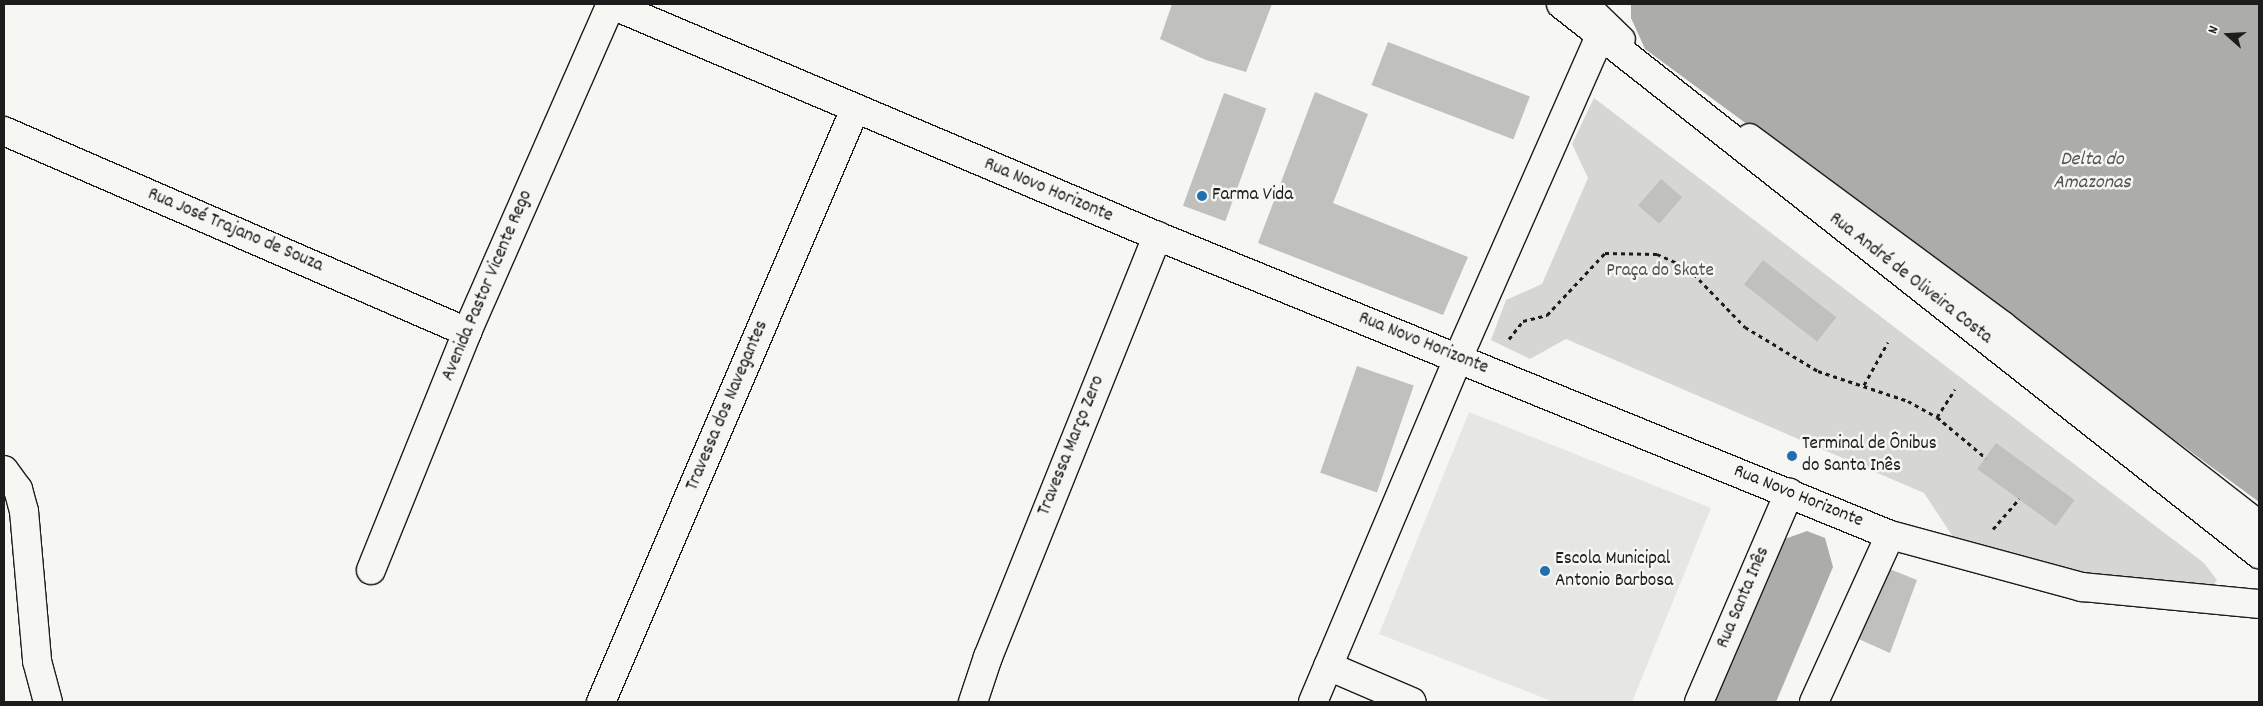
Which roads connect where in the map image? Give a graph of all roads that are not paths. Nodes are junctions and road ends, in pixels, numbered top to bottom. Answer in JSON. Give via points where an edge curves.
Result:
{"nodes":[{"id":1,"x":610,"y":4,"type":"edge"},
{"id":2,"x":1562,"y":4,"type":"edge"},
{"id":3,"x":1586,"y":4,"type":"edge"},
{"id":4,"x":1600,"y":36,"type":"junction"},
{"id":5,"x":854,"y":109,"type":"junction"},
{"id":6,"x":4,"y":131,"type":"edge"},
{"id":7,"x":1156,"y":236,"type":"junction"},
{"id":8,"x":466,"y":332,"type":"junction"},
{"id":9,"x":1458,"y":358,"type":"junction"},
{"id":10,"x":4,"y":470,"type":"edge"},
{"id":11,"x":1789,"y":493,"type":"junction"},
{"id":12,"x":2259,"y":523,"type":"edge"},
{"id":13,"x":1890,"y":535,"type":"junction"},
{"id":14,"x":2259,"y":554,"type":"edge"},
{"id":15,"x":371,"y":570,"type":"dead end"},
{"id":16,"x":2259,"y":604,"type":"edge"},
{"id":17,"x":1328,"y":666,"type":"junction"},
{"id":18,"x":48,"y":702,"type":"edge"},
{"id":19,"x":601,"y":702,"type":"edge"},
{"id":20,"x":973,"y":702,"type":"edge"},
{"id":21,"x":1313,"y":702,"type":"edge"},
{"id":22,"x":1412,"y":702,"type":"edge"},
{"id":23,"x":1699,"y":702,"type":"edge"},
{"id":24,"x":1814,"y":702,"type":"edge"}],
"edges":[{"from":1,"to":5,"type":"street","name":"Rua Novo Horizonte"},
{"from":1,"to":8,"type":"street","name":"Avenida Pastor Vicente Rego"},
{"from":2,"to":4,"type":"street","name":"Rua André de Oliveira Costa"},
{"from":3,"to":12,"type":"street","via":[[1634,51],[2003,324]]},
{"from":4,"to":9,"type":"street"},
{"from":4,"to":14,"type":"street","name":"Rua André de Oliveira Costa"},
{"from":5,"to":7,"type":"street","name":"Rua Novo Horizonte"},
{"from":5,"to":19,"type":"street","name":"Travessa dos Navegantes"},
{"from":6,"to":8,"type":"street","name":"Rua José Trajano de Souza"},
{"from":7,"to":9,"type":"street","name":"Rua Novo Horizonte"},
{"from":7,"to":20,"type":"street","name":"Travessa Março Zero"},
{"from":8,"to":15,"type":"street","name":"Avenida Pastor Vicente Rego"},
{"from":9,"to":11,"type":"street","name":"Rua Novo Horizonte"},
{"from":9,"to":17,"type":"street"},
{"from":10,"to":18,"type":"street","via":[[18,490],[24,511],[37,661]]},
{"from":11,"to":13,"type":"street","name":"Rua Novo Horizonte"},
{"from":11,"to":23,"type":"street","name":"Rua Santa Inês"},
{"from":13,"to":16,"type":"street","name":"Rua Novo Horizonte","via":[[2082,587]]},
{"from":13,"to":24,"type":"street"},
{"from":17,"to":21,"type":"street"},
{"from":17,"to":22,"type":"street"}]}
